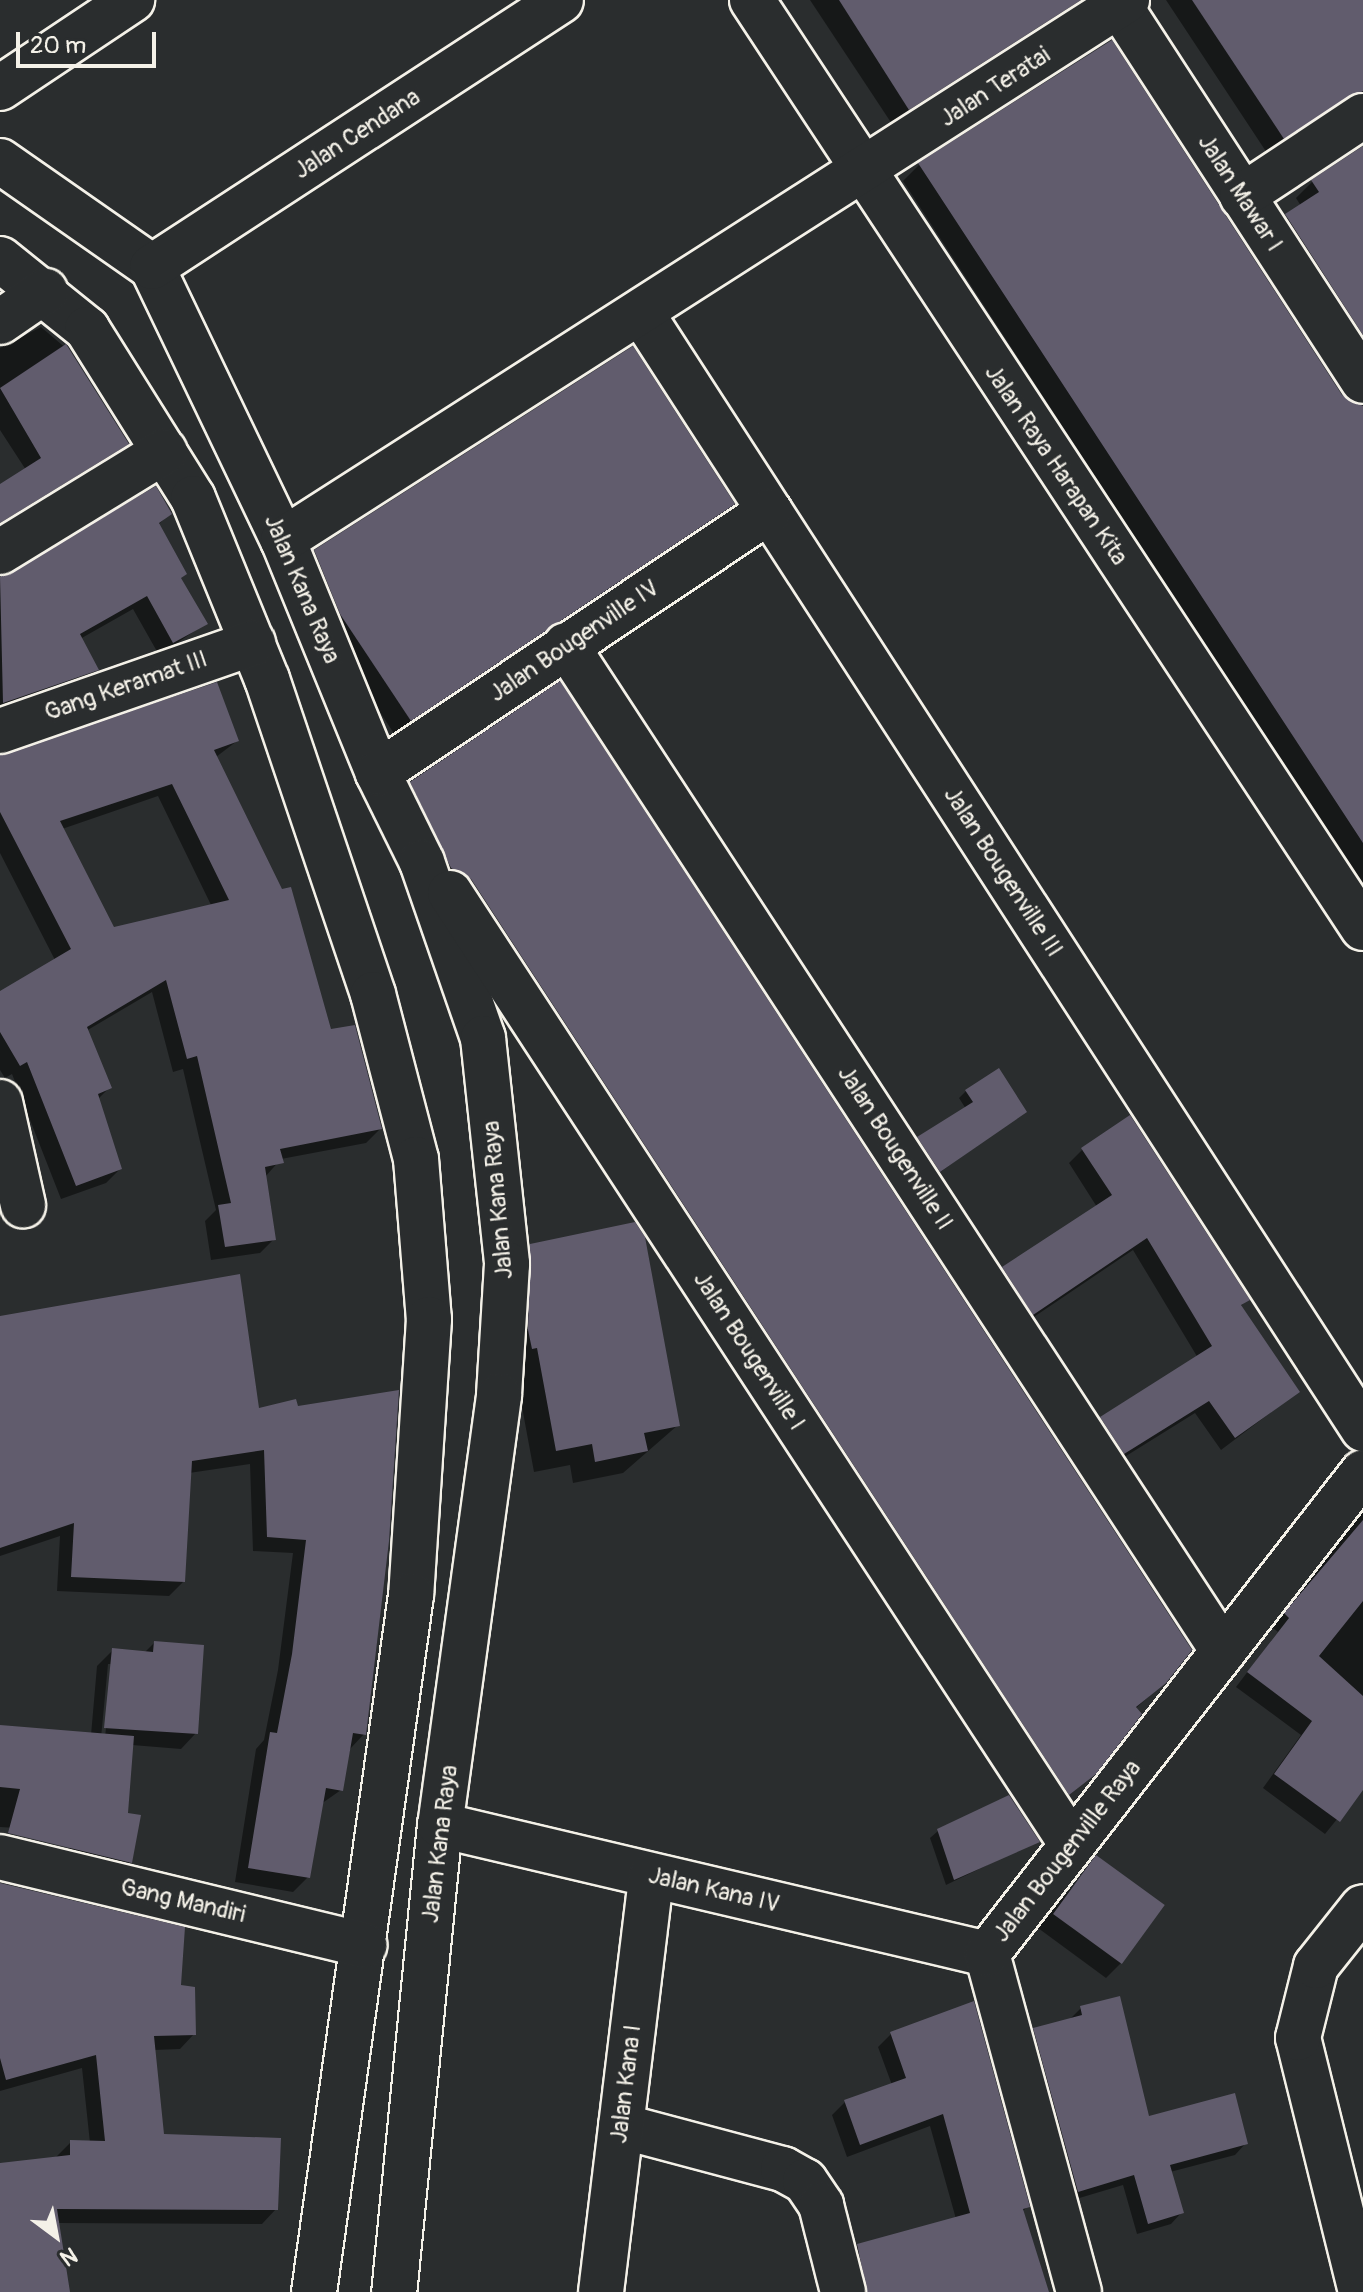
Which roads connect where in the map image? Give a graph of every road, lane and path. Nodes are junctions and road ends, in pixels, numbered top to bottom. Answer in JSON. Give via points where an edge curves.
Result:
{"nodes":[{"id":1,"x":132,"y":0,"type":"edge"},
{"id":2,"x":561,"y":0,"type":"edge"},
{"id":3,"x":752,"y":0,"type":"edge"},
{"id":4,"x":1123,"y":3,"type":"edge"},
{"id":5,"x":0,"y":88,"type":"edge"},
{"id":6,"x":1363,"y":116,"type":"edge"},
{"id":7,"x":0,"y":161,"type":"edge"},
{"id":8,"x":863,"y":173,"type":"junction"},
{"id":9,"x":1242,"y":196,"type":"junction"},
{"id":10,"x":0,"y":259,"type":"edge"},
{"id":11,"x":152,"y":267,"type":"junction"},
{"id":12,"x":45,"y":291,"type":"junction"},
{"id":13,"x":642,"y":314,"type":"junction"},
{"id":14,"x":0,"y":322,"type":"edge"},
{"id":15,"x":1363,"y":381,"type":"edge"},
{"id":16,"x":165,"y":451,"type":"junction"},
{"id":17,"x":770,"y":511,"type":"junction"},
{"id":18,"x":283,"y":540,"type":"junction"},
{"id":19,"x":0,"y":552,"type":"edge"},
{"id":20,"x":253,"y":643,"type":"junction"},
{"id":21,"x":566,"y":645,"type":"junction"},
{"id":22,"x":0,"y":731,"type":"edge"},
{"id":23,"x":378,"y":773,"type":"junction"},
{"id":24,"x":422,"y":862,"type":"junction"},
{"id":25,"x":1363,"y":928,"type":"edge"},
{"id":26,"x":0,"y":1102,"type":"edge"},
{"id":27,"x":23,"y":1205,"type":"dead end"},
{"id":28,"x":1363,"y":1429,"type":"edge"},
{"id":29,"x":1363,"y":1472,"type":"edge"},
{"id":30,"x":1223,"y":1651,"type":"junction"},
{"id":31,"x":440,"y":1825,"type":"junction"},
{"id":32,"x":1072,"y":1845,"type":"junction"},
{"id":33,"x":0,"y":1857,"type":"edge"},
{"id":34,"x":651,"y":1876,"type":"junction"},
{"id":35,"x":1363,"y":1907,"type":"edge"},
{"id":36,"x":365,"y":1945,"type":"junction"},
{"id":37,"x":987,"y":1954,"type":"junction"},
{"id":38,"x":621,"y":2126,"type":"junction"},
{"id":39,"x":314,"y":2292,"type":"edge"},
{"id":40,"x":394,"y":2292,"type":"edge"},
{"id":41,"x":601,"y":2292,"type":"edge"},
{"id":42,"x":843,"y":2292,"type":"edge"},
{"id":43,"x":1079,"y":2292,"type":"edge"},
{"id":44,"x":1361,"y":2292,"type":"edge"}],
"edges":[{"from":1,"to":5,"type":"street"},
{"from":2,"to":11,"type":"street","name":"Jalan Cendana"},
{"from":3,"to":8,"type":"street","name":"Jalan Raya Harapan Kita"},
{"from":4,"to":8,"type":"street","name":"Jalan Teratai"},
{"from":4,"to":9,"type":"street","name":"Jalan Mawar I"},
{"from":6,"to":9,"type":"street"},
{"from":7,"to":11,"type":"street"},
{"from":8,"to":13,"type":"street","name":"Jalan Teratai"},
{"from":8,"to":25,"type":"street","name":"Jalan Raya Harapan Kita"},
{"from":9,"to":15,"type":"street","name":"Jalan Mawar I"},
{"from":10,"to":12,"type":"street"},
{"from":11,"to":18,"type":"street","name":"Jalan Kana Raya"},
{"from":12,"to":14,"type":"street"},
{"from":12,"to":16,"type":"street","via":[[87,329]]},
{"from":13,"to":17,"type":"street","name":"Jalan Bougenville III"},
{"from":13,"to":18,"type":"street","name":"Jalan Teratai"},
{"from":16,"to":19,"type":"street"},
{"from":16,"to":20,"type":"street","via":[[193,498]]},
{"from":17,"to":21,"type":"street","name":"Jalan Bougenville IV"},
{"from":17,"to":28,"type":"street","name":"Jalan Bougenville III"},
{"from":18,"to":23,"type":"street","name":"Jalan Kana Raya"},
{"from":20,"to":22,"type":"street","name":"Gang Keramat III"},
{"from":20,"to":36,"type":"street","via":[[373,994],[419,1188],[429,1319],[411,1595]]},
{"from":21,"to":23,"type":"street","name":"Jalan Bougenville IV"},
{"from":21,"to":30,"type":"street","name":"Jalan Bougenville II"},
{"from":23,"to":24,"type":"street","name":"Jalan Kana Raya"},
{"from":24,"to":31,"type":"street","name":"Jalan Kana Raya","via":[[483,1038],[507,1264],[499,1396]]},
{"from":24,"to":32,"type":"street","name":"Jalan Bougenville I","via":[[443,882]]},
{"from":26,"to":27,"type":"street"},
{"from":29,"to":30,"type":"street","name":"Jalan Bougenville Raya"},
{"from":30,"to":32,"type":"street","name":"Jalan Bougenville Raya"},
{"from":31,"to":34,"type":"street","name":"Jalan Kana IV"},
{"from":31,"to":40,"type":"street","name":"Jalan Kana Raya"},
{"from":32,"to":37,"type":"street","name":"Jalan Bougenville Raya"},
{"from":33,"to":36,"type":"street","name":"Gang Mandiri"},
{"from":34,"to":37,"type":"street","name":"Jalan Kana IV"},
{"from":34,"to":38,"type":"street","name":"Jalan Kana I"},
{"from":35,"to":44,"type":"street","via":[[1316,1966],[1298,2038]]},
{"from":36,"to":39,"type":"street"},
{"from":37,"to":43,"type":"street","name":"Jalan Bougenville Raya"},
{"from":38,"to":41,"type":"street","name":"Jalan Kana I"},
{"from":38,"to":42,"type":"street","via":[[783,2169],[805,2181],[821,2205]]}]}
